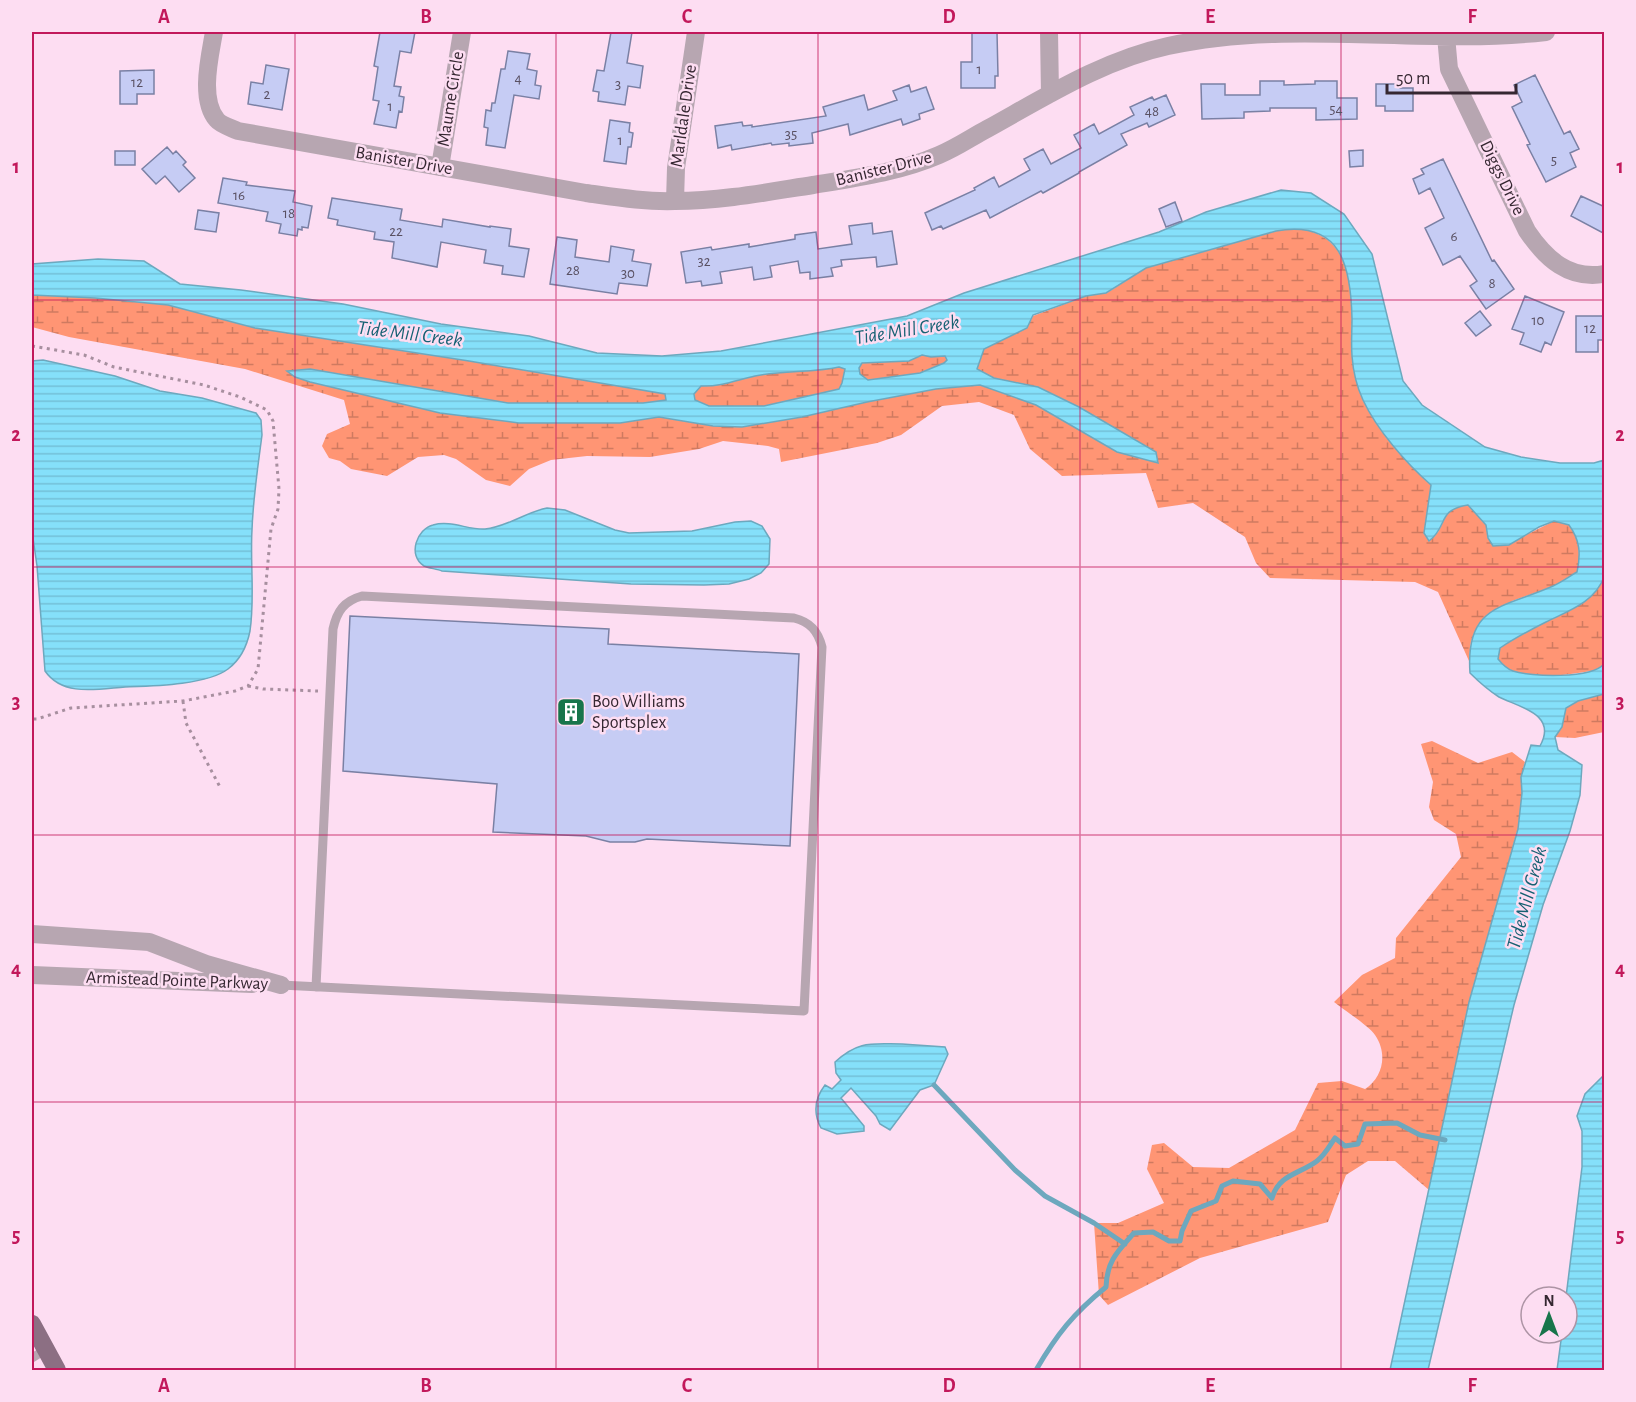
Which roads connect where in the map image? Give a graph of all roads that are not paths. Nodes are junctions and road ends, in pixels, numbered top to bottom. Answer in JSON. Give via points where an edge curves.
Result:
{"nodes":[{"id":1,"x":214,"y":32,"type":"edge"},
{"id":2,"x":462,"y":32,"type":"edge"},
{"id":3,"x":696,"y":32,"type":"edge"},
{"id":4,"x":1049,"y":32,"type":"edge"},
{"id":5,"x":1287,"y":32,"type":"edge"},
{"id":6,"x":1546,"y":32,"type":"edge"},
{"id":7,"x":1446,"y":36,"type":"junction"},
{"id":8,"x":1050,"y":94,"type":"junction"},
{"id":9,"x":440,"y":167,"type":"junction"},
{"id":10,"x":675,"y":201,"type":"junction"},
{"id":11,"x":1605,"y":274,"type":"edge"},
{"id":12,"x":32,"y":934,"type":"edge"},
{"id":13,"x":32,"y":975,"type":"edge"},
{"id":14,"x":281,"y":985,"type":"junction"},
{"id":15,"x":316,"y":987,"type":"junction"},
{"id":16,"x":32,"y":1324,"type":"edge"},
{"id":17,"x":38,"y":1354,"type":"edge"},
{"id":18,"x":57,"y":1371,"type":"edge"}],
"edges":[{"from":1,"to":9,"type":"street","name":"Banister Drive","via":[[206,83],[218,121],[238,130]]},
{"from":2,"to":9,"type":"street","name":"Maume Circle"},
{"from":3,"to":10,"type":"street","name":"Marldale Drive","via":[[676,168]]},
{"from":4,"to":8,"type":"street"},
{"from":5,"to":7,"type":"street","name":"Banister Drive"},
{"from":5,"to":8,"type":"street","name":"Banister Drive","via":[[1243,34],[1166,46],[1118,60]]},
{"from":6,"to":7,"type":"street","name":"Banister Drive"},
{"from":7,"to":11,"type":"street","name":"Diggs Drive","via":[[1449,69],[1527,231],[1556,264],[1578,274]]},
{"from":8,"to":10,"type":"street","name":"Banister Drive","via":[[940,155],[905,166],[864,177]]},
{"from":9,"to":10,"type":"street","name":"Banister Drive","via":[[615,197]]},
{"from":12,"to":14,"type":"street","name":"Armistead Pointe Parkway","via":[[149,942],[206,964]]},
{"from":13,"to":14,"type":"street","name":"Armistead Pointe Parkway"},
{"from":14,"to":15,"type":"lane"},
{"from":15,"to":15,"type":"lane","via":[[330,692],[336,616],[345,604],[362,596],[794,618],[816,632],[822,647],[804,1011]]},
{"from":16,"to":17,"type":"main road"},
{"from":17,"to":18,"type":"main road"}]}
